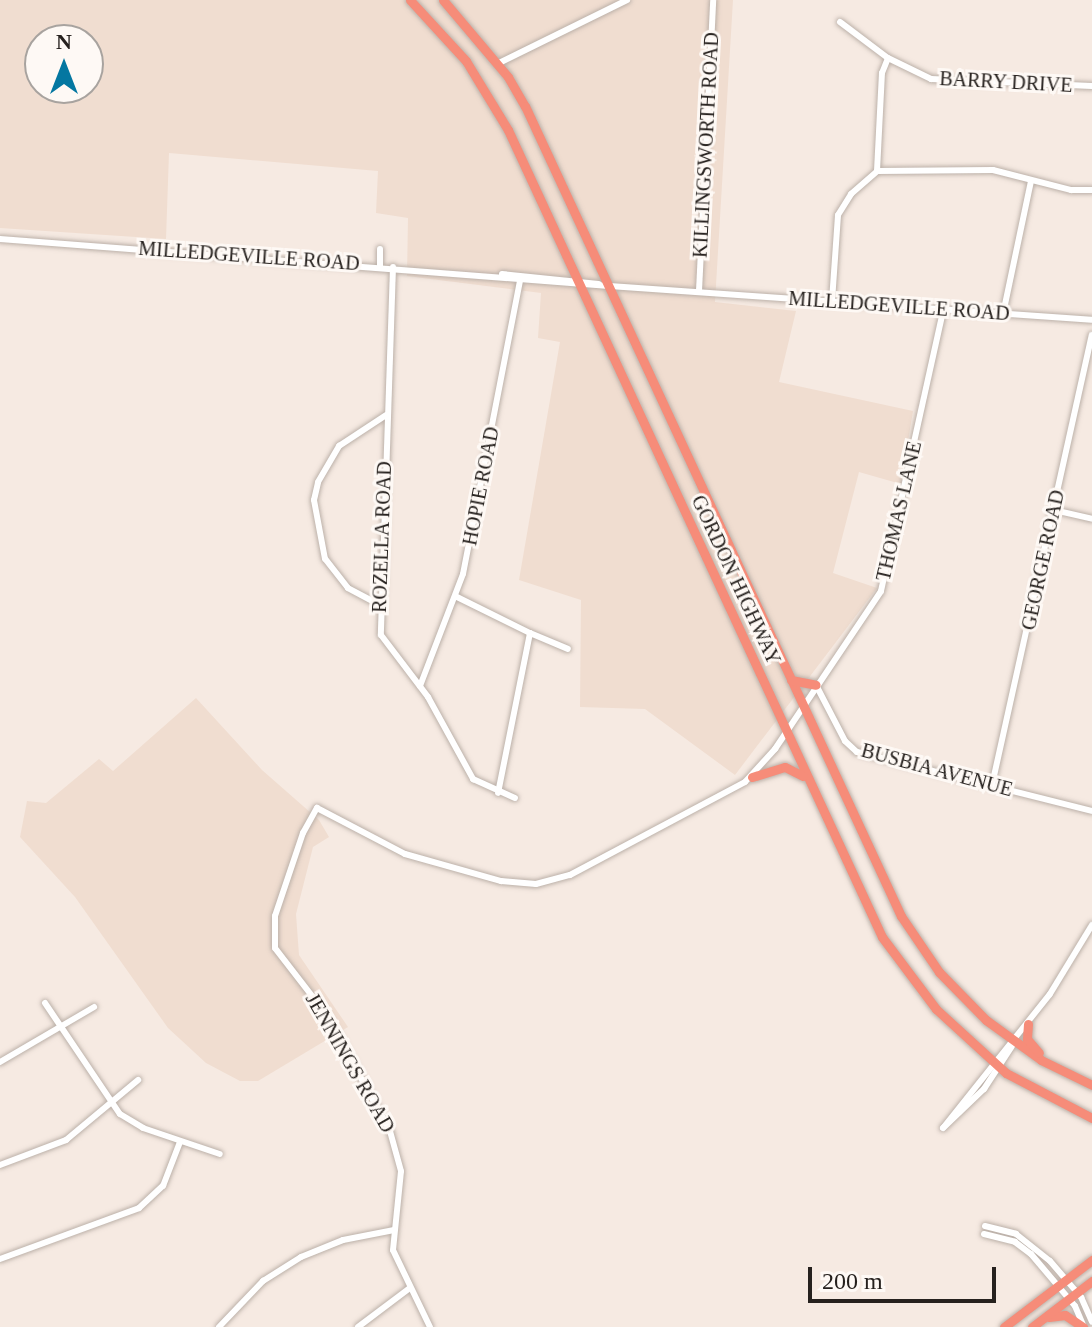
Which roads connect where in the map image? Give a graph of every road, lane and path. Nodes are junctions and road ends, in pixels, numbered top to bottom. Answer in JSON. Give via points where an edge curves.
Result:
{"nodes":[{"id":1,"x":410,"y":0,"type":"edge"},
{"id":2,"x":443,"y":0,"type":"edge"},
{"id":3,"x":627,"y":0,"type":"edge"},
{"id":4,"x":713,"y":0,"type":"edge"},
{"id":5,"x":840,"y":22,"type":"dead end"},
{"id":6,"x":888,"y":58,"type":"junction"},
{"id":7,"x":497,"y":64,"type":"junction"},
{"id":8,"x":1092,"y":86,"type":"edge"},
{"id":9,"x":877,"y":171,"type":"junction"},
{"id":10,"x":1031,"y":181,"type":"junction"},
{"id":11,"x":1092,"y":190,"type":"edge"},
{"id":12,"x":0,"y":239,"type":"edge"},
{"id":13,"x":380,"y":249,"type":"dead end"},
{"id":14,"x":380,"y":266,"type":"junction"},
{"id":15,"x":393,"y":267,"type":"junction"},
{"id":16,"x":498,"y":275,"type":"junction"},
{"id":17,"x":520,"y":280,"type":"junction"},
{"id":18,"x":579,"y":283,"type":"junction"},
{"id":19,"x":609,"y":286,"type":"junction"},
{"id":20,"x":699,"y":291,"type":"junction"},
{"id":21,"x":832,"y":301,"type":"junction"},
{"id":22,"x":943,"y":311,"type":"junction"},
{"id":23,"x":1003,"y":314,"type":"junction"},
{"id":24,"x":1092,"y":320,"type":"edge"},
{"id":25,"x":1092,"y":335,"type":"edge"},
{"id":26,"x":386,"y":415,"type":"junction"},
{"id":27,"x":1054,"y":510,"type":"junction"},
{"id":28,"x":1092,"y":519,"type":"edge"},
{"id":29,"x":457,"y":597,"type":"junction"},
{"id":30,"x":378,"y":604,"type":"junction"},
{"id":31,"x":530,"y":633,"type":"junction"},
{"id":32,"x":568,"y":649,"type":"dead end"},
{"id":33,"x":791,"y":680,"type":"junction"},
{"id":34,"x":816,"y":685,"type":"junction"},
{"id":35,"x":420,"y":686,"type":"junction"},
{"id":36,"x":802,"y":705,"type":"junction"},
{"id":37,"x":785,"y":732,"type":"junction"},
{"id":38,"x":752,"y":777,"type":"junction"},
{"id":39,"x":809,"y":783,"type":"junction"},
{"id":40,"x":992,"y":785,"type":"junction"},
{"id":41,"x":498,"y":793,"type":"junction"},
{"id":42,"x":515,"y":798,"type":"dead end"},
{"id":43,"x":1092,"y":811,"type":"edge"},
{"id":44,"x":1091,"y":929,"type":"edge"},
{"id":45,"x":45,"y":1003,"type":"dead end"},
{"id":46,"x":94,"y":1007,"type":"dead end"},
{"id":47,"x":1028,"y":1024,"type":"junction"},
{"id":48,"x":60,"y":1026,"type":"junction"},
{"id":49,"x":1014,"y":1042,"type":"junction"},
{"id":50,"x":0,"y":1062,"type":"edge"},
{"id":51,"x":996,"y":1064,"type":"junction"},
{"id":52,"x":138,"y":1080,"type":"dead end"},
{"id":53,"x":1081,"y":1081,"type":"junction"},
{"id":54,"x":1092,"y":1085,"type":"edge"},
{"id":55,"x":969,"y":1099,"type":"junction"},
{"id":56,"x":110,"y":1105,"type":"junction"},
{"id":57,"x":1092,"y":1118,"type":"edge"},
{"id":58,"x":180,"y":1142,"type":"junction"},
{"id":59,"x":220,"y":1154,"type":"dead end"},
{"id":60,"x":0,"y":1165,"type":"edge"},
{"id":61,"x":394,"y":1230,"type":"junction"},
{"id":62,"x":984,"y":1230,"type":"dead end"},
{"id":63,"x":0,"y":1259,"type":"edge"},
{"id":64,"x":1092,"y":1260,"type":"edge"},
{"id":65,"x":1092,"y":1281,"type":"edge"},
{"id":66,"x":1063,"y":1282,"type":"junction"},
{"id":67,"x":410,"y":1288,"type":"junction"},
{"id":68,"x":1074,"y":1296,"type":"junction"},
{"id":69,"x":1092,"y":1322,"type":"edge"},
{"id":70,"x":1034,"y":1326,"type":"edge"},
{"id":71,"x":219,"y":1327,"type":"edge"},
{"id":72,"x":358,"y":1327,"type":"edge"},
{"id":73,"x":430,"y":1327,"type":"edge"},
{"id":74,"x":1004,"y":1327,"type":"edge"},
{"id":75,"x":1084,"y":1327,"type":"edge"}],
"edges":[{"from":1,"to":18,"type":"highway","name":"GORDON HIGHWAY","via":[[486,90]]},
{"from":2,"to":7,"type":"highway","name":"GORDON HIGHWAY"},
{"from":3,"to":7,"type":"street"},
{"from":4,"to":20,"type":"street","name":"KILLINGSWORTH ROAD"},
{"from":5,"to":6,"type":"street","name":"BARRY DRIVE"},
{"from":6,"to":8,"type":"street","name":"BARRY DRIVE","via":[[931,79]]},
{"from":6,"to":9,"type":"street","via":[[882,73]]},
{"from":7,"to":19,"type":"highway","name":"GORDON HIGHWAY","via":[[525,106]]},
{"from":9,"to":10,"type":"street","via":[[993,170]]},
{"from":9,"to":21,"type":"street","via":[[851,194],[838,215]]},
{"from":10,"to":11,"type":"street"},
{"from":10,"to":23,"type":"street"},
{"from":12,"to":14,"type":"street","name":"MILLEDGEVILLE ROAD"},
{"from":13,"to":14,"type":"street"},
{"from":14,"to":15,"type":"street","name":"MILLEDGEVILLE ROAD"},
{"from":15,"to":16,"type":"street","name":"MILLEDGEVILLE ROAD"},
{"from":15,"to":26,"type":"street","name":"ROZELLA ROAD"},
{"from":16,"to":17,"type":"street","name":"MILLEDGEVILLE ROAD"},
{"from":16,"to":18,"type":"street","name":"MILLEDGEVILLE ROAD"},
{"from":17,"to":18,"type":"street","name":"MILLEDGEVILLE ROAD"},
{"from":17,"to":29,"type":"street","name":"HOPIE ROAD"},
{"from":18,"to":19,"type":"street","name":"MILLEDGEVILLE ROAD"},
{"from":18,"to":37,"type":"highway","name":"GORDON HIGHWAY"},
{"from":19,"to":20,"type":"street","name":"MILLEDGEVILLE ROAD"},
{"from":19,"to":33,"type":"highway","name":"GORDON HIGHWAY"},
{"from":20,"to":21,"type":"street","name":"MILLEDGEVILLE ROAD"},
{"from":21,"to":22,"type":"street","name":"MILLEDGEVILLE ROAD"},
{"from":22,"to":23,"type":"street","name":"MILLEDGEVILLE ROAD"},
{"from":22,"to":34,"type":"street","name":"THOMAS LANE","via":[[881,591]]},
{"from":23,"to":24,"type":"street","name":"MILLEDGEVILLE ROAD"},
{"from":25,"to":27,"type":"street","name":"GEORGE ROAD"},
{"from":26,"to":30,"type":"street","name":"ROZELLA ROAD"},
{"from":26,"to":30,"type":"street","via":[[339,446],[314,500],[325,559],[348,588]]},
{"from":27,"to":28,"type":"street"},
{"from":27,"to":40,"type":"street","name":"GEORGE ROAD"},
{"from":29,"to":31,"type":"street"},
{"from":29,"to":35,"type":"street","name":"HOPIE ROAD"},
{"from":30,"to":35,"type":"street","name":"ROZELLA ROAD","via":[[383,641]]},
{"from":31,"to":32,"type":"street"},
{"from":31,"to":41,"type":"street"},
{"from":33,"to":34,"type":"highway"},
{"from":33,"to":36,"type":"highway","name":"GORDON HIGHWAY"},
{"from":34,"to":36,"type":"street","name":"THOMAS LANE"},
{"from":34,"to":40,"type":"street","name":"BUSBIA AVENUE","via":[[845,741],[857,752]]},
{"from":35,"to":41,"type":"street","name":"ROZELLA ROAD","via":[[473,779]]},
{"from":36,"to":37,"type":"street","name":"THOMAS LANE"},
{"from":36,"to":49,"type":"highway","name":"GORDON HIGHWAY","via":[[919,945],[954,989]]},
{"from":37,"to":38,"type":"street","name":"THOMAS LANE"},
{"from":37,"to":39,"type":"highway","name":"GORDON HIGHWAY"},
{"from":38,"to":39,"type":"highway","via":[[789,768]]},
{"from":38,"to":61,"type":"street","name":"JENNINGS ROAD","via":[[570,875],[536,884],[501,881],[405,854],[317,808],[289,866],[275,916],[274,943],[326,1014],[390,1131],[401,1171]]},
{"from":39,"to":51,"type":"highway","name":"GORDON HIGHWAY","via":[[888,947],[936,1009]]},
{"from":40,"to":43,"type":"street","name":"BUSBIA AVENUE"},
{"from":41,"to":42,"type":"street","name":"ROZELLA ROAD"},
{"from":44,"to":47,"type":"street"},
{"from":45,"to":48,"type":"street"},
{"from":46,"to":48,"type":"street"},
{"from":47,"to":49,"type":"street"},
{"from":47,"to":53,"type":"highway","via":[[1027,1039],[1034,1050]]},
{"from":48,"to":50,"type":"street"},
{"from":48,"to":56,"type":"street"},
{"from":49,"to":51,"type":"street"},
{"from":49,"to":53,"type":"highway","name":"GORDON HIGHWAY"},
{"from":51,"to":55,"type":"street"},
{"from":51,"to":55,"type":"street"},
{"from":51,"to":57,"type":"highway","name":"GORDON HIGHWAY"},
{"from":52,"to":56,"type":"street"},
{"from":53,"to":54,"type":"highway","name":"GORDON HIGHWAY"},
{"from":55,"to":55,"type":"street","via":[[953,1123],[943,1128],[946,1117]]},
{"from":56,"to":58,"type":"street","via":[[143,1128]]},
{"from":56,"to":60,"type":"street","via":[[66,1140]]},
{"from":58,"to":59,"type":"street"},
{"from":58,"to":63,"type":"street","via":[[169,1176],[145,1204]]},
{"from":61,"to":67,"type":"street","name":"JENNINGS ROAD","via":[[393,1250]]},
{"from":61,"to":71,"type":"street","via":[[343,1240],[301,1257],[263,1281]]},
{"from":62,"to":66,"type":"street","via":[[1015,1242]]},
{"from":64,"to":66,"type":"highway"},
{"from":65,"to":68,"type":"highway"},
{"from":66,"to":68,"type":"street"},
{"from":66,"to":74,"type":"highway"},
{"from":67,"to":72,"type":"street"},
{"from":67,"to":73,"type":"street","name":"JENNINGS ROAD"},
{"from":68,"to":69,"type":"street"},
{"from":68,"to":70,"type":"highway"},
{"from":68,"to":75,"type":"street"},
{"from":70,"to":75,"type":"highway","via":[[1057,1314]]}]}
